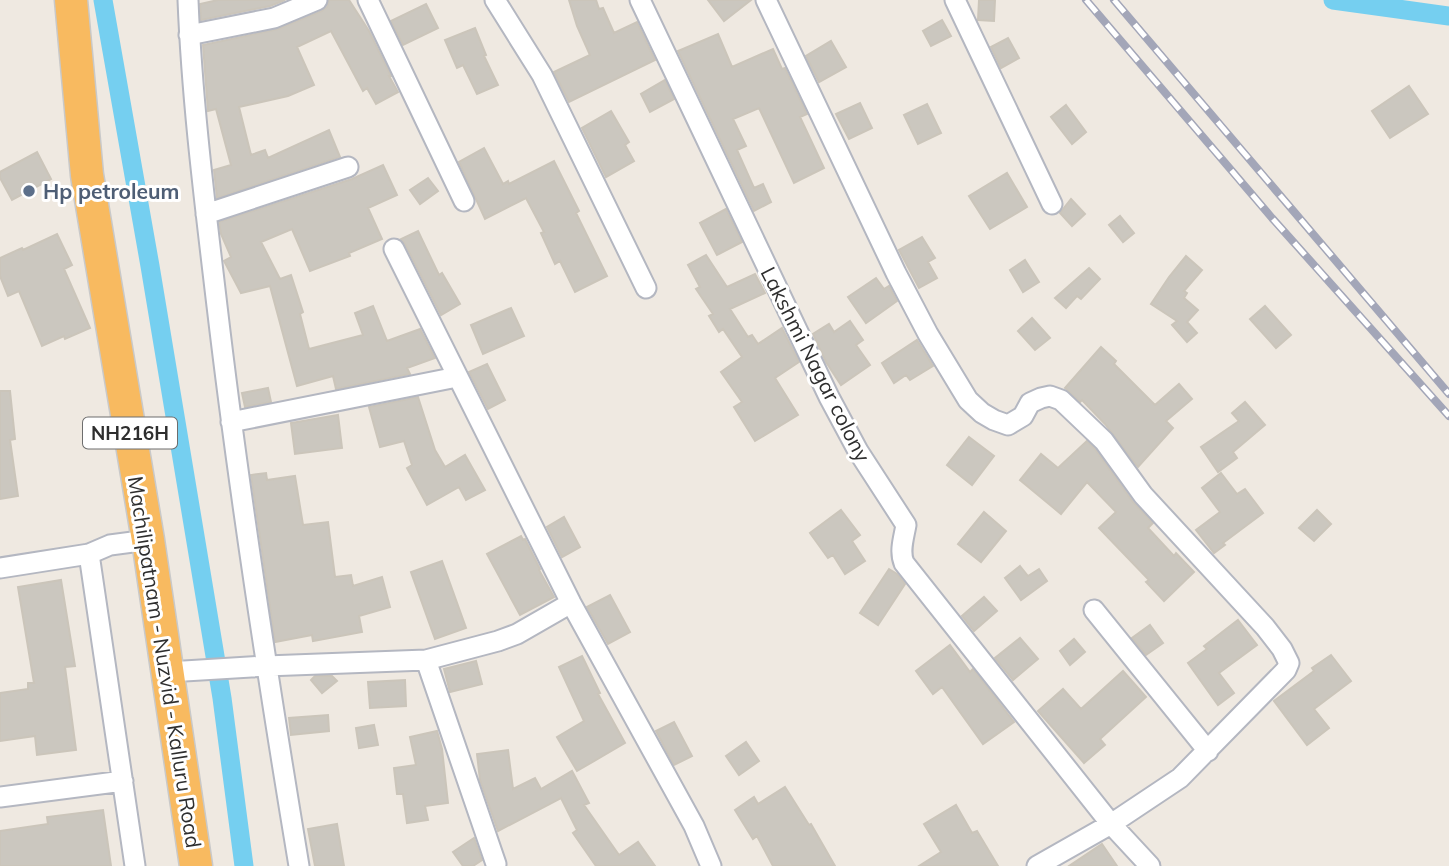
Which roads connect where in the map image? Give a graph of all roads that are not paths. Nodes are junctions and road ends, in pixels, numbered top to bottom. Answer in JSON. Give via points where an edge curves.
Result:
{"nodes":[{"id":1,"x":71,"y":0,"type":"edge"},
{"id":2,"x":188,"y":0,"type":"edge"},
{"id":3,"x":317,"y":0,"type":"edge"},
{"id":4,"x":368,"y":0,"type":"edge"},
{"id":5,"x":495,"y":0,"type":"edge"},
{"id":6,"x":640,"y":0,"type":"edge"},
{"id":7,"x":766,"y":0,"type":"edge"},
{"id":8,"x":955,"y":0,"type":"edge"},
{"id":9,"x":189,"y":36,"type":"junction"},
{"id":10,"x":348,"y":167,"type":"dead end"},
{"id":11,"x":464,"y":201,"type":"dead end"},
{"id":12,"x":1052,"y":204,"type":"dead end"},
{"id":13,"x":206,"y":214,"type":"junction"},
{"id":14,"x":394,"y":249,"type":"dead end"},
{"id":15,"x":646,"y":288,"type":"dead end"},
{"id":16,"x":457,"y":377,"type":"junction"},
{"id":17,"x":231,"y":422,"type":"junction"},
{"id":18,"x":139,"y":541,"type":"junction"},
{"id":19,"x":89,"y":554,"type":"junction"},
{"id":20,"x":0,"y":568,"type":"edge"},
{"id":21,"x":571,"y":603,"type":"junction"},
{"id":22,"x":1094,"y":610,"type":"dead end"},
{"id":23,"x":426,"y":660,"type":"junction"},
{"id":24,"x":263,"y":666,"type":"junction"},
{"id":25,"x":180,"y":672,"type":"junction"},
{"id":26,"x":1208,"y":751,"type":"junction"},
{"id":27,"x":123,"y":781,"type":"junction"},
{"id":28,"x":0,"y":797,"type":"edge"},
{"id":29,"x":1111,"y":824,"type":"junction"},
{"id":30,"x":496,"y":864,"type":"edge"},
{"id":31,"x":135,"y":866,"type":"edge"},
{"id":32,"x":196,"y":866,"type":"edge"},
{"id":33,"x":299,"y":866,"type":"edge"},
{"id":34,"x":712,"y":866,"type":"edge"},
{"id":35,"x":1037,"y":866,"type":"edge"},
{"id":36,"x":1150,"y":866,"type":"edge"}],
"edges":[{"from":1,"to":18,"type":"highway","name":"Machilipatnam - Nuzvid - Kalluru Road","number":"NH216H","via":[[87,175]]},
{"from":2,"to":9,"type":"street"},
{"from":3,"to":9,"type":"street","via":[[274,18]]},
{"from":4,"to":11,"type":"street"},
{"from":5,"to":15,"type":"street","via":[[542,75]]},
{"from":6,"to":29,"type":"street","name":"Lakshmi Nagar colony","via":[[830,397],[906,525],[901,551],[904,563]]},
{"from":7,"to":26,"type":"street","via":[[896,273],[968,400],[982,413],[1008,425],[1041,398],[1061,400],[1104,440],[1143,495],[1282,649],[1289,663],[1286,670]]},
{"from":8,"to":12,"type":"street"},
{"from":9,"to":13,"type":"street"},
{"from":10,"to":13,"type":"street"},
{"from":13,"to":17,"type":"street"},
{"from":14,"to":16,"type":"street"},
{"from":16,"to":17,"type":"street"},
{"from":16,"to":21,"type":"street"},
{"from":17,"to":24,"type":"street"},
{"from":18,"to":19,"type":"street"},
{"from":18,"to":25,"type":"highway","name":"Machilipatnam - Nuzvid - Kalluru Road","number":"NH216H"},
{"from":19,"to":20,"type":"street"},
{"from":19,"to":27,"type":"street"},
{"from":21,"to":23,"type":"street","via":[[517,634]]},
{"from":21,"to":34,"type":"street","via":[[694,825]]},
{"from":22,"to":26,"type":"street"},
{"from":23,"to":24,"type":"street"},
{"from":23,"to":30,"type":"street"},
{"from":24,"to":25,"type":"street"},
{"from":24,"to":33,"type":"street"},
{"from":25,"to":32,"type":"highway","name":"Machilipatnam - Nuzvid - Kalluru Road","number":"NH216H"},
{"from":26,"to":29,"type":"street","via":[[1180,778]]},
{"from":27,"to":28,"type":"street"},
{"from":27,"to":31,"type":"street"},
{"from":29,"to":35,"type":"street"},
{"from":29,"to":36,"type":"street","name":"Lakshmi Nagar colony"}]}
